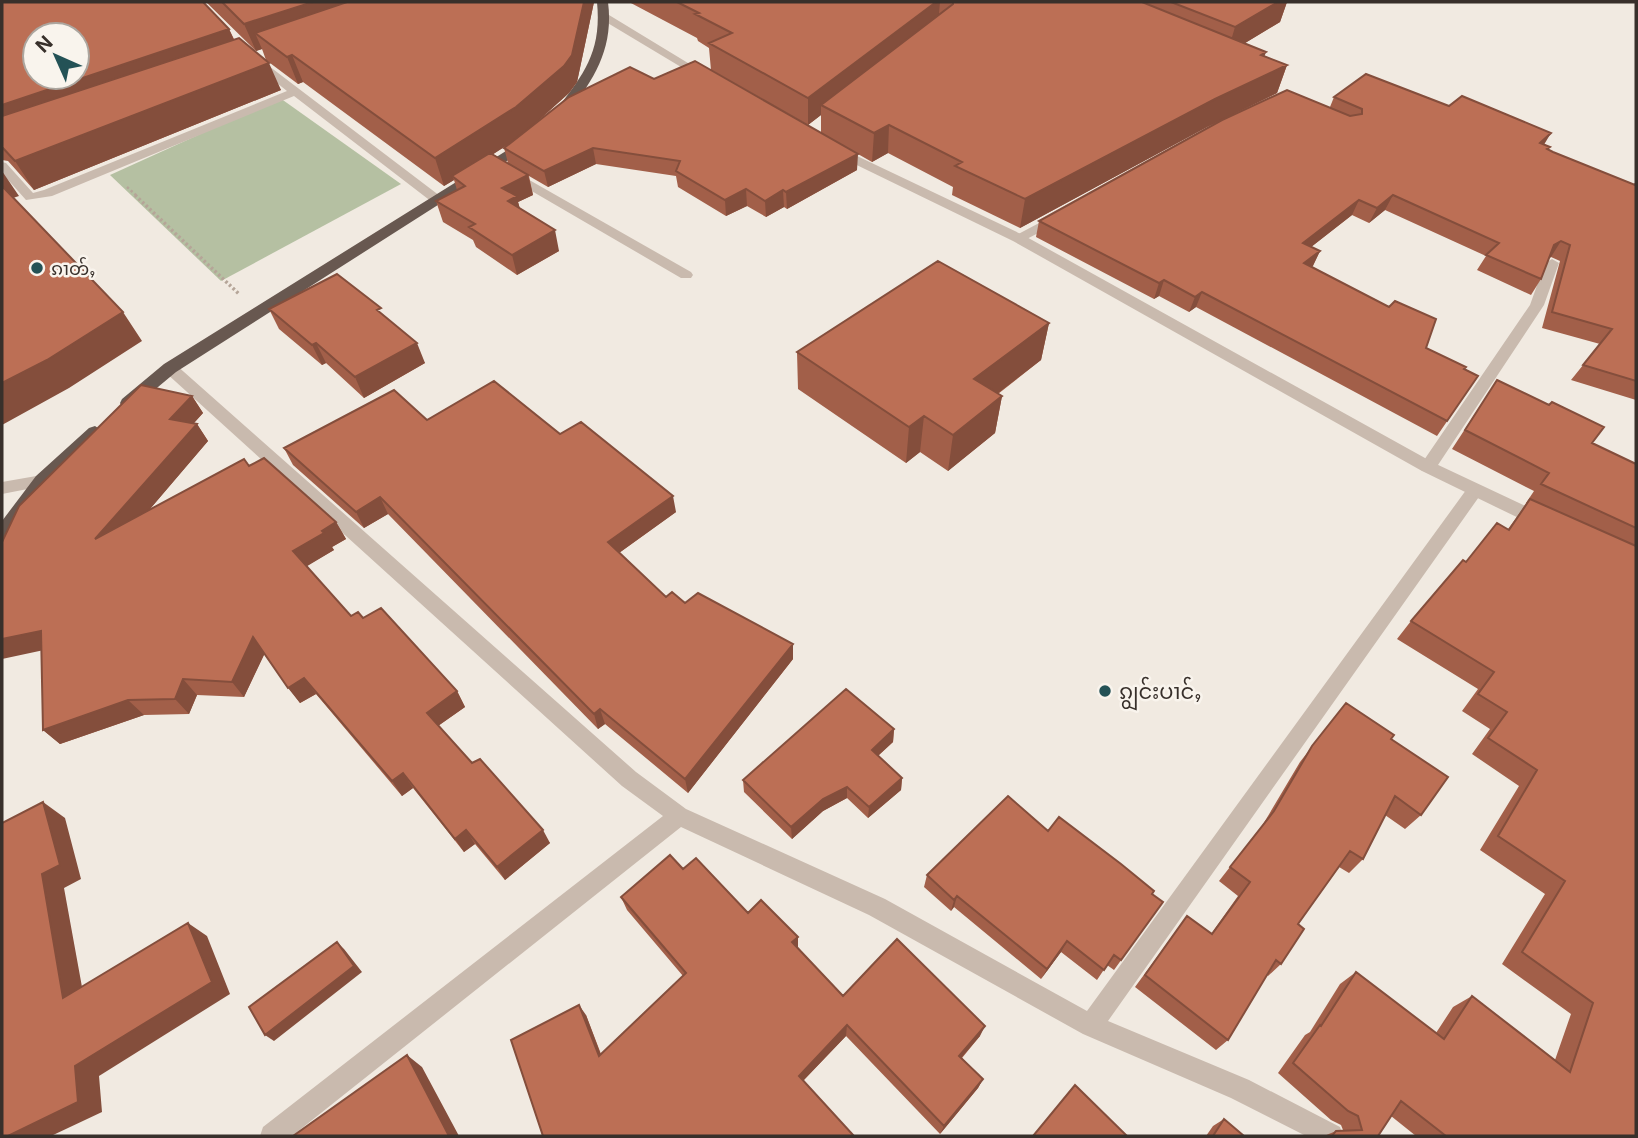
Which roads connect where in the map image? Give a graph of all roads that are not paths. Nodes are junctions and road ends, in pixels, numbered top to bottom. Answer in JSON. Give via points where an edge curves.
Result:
{"nodes":[{"id":1,"x":604,"y":9,"type":"edge"},
{"id":2,"x":264,"y":53,"type":"edge"},
{"id":3,"x":723,"y":87,"type":"edge"},
{"id":4,"x":296,"y":91,"type":"junction"},
{"id":5,"x":819,"y":140,"type":"edge"},
{"id":6,"x":495,"y":164,"type":"junction"},
{"id":7,"x":2,"y":166,"type":"edge"},
{"id":8,"x":436,"y":198,"type":"junction"},
{"id":9,"x":1066,"y":212,"type":"edge"},
{"id":10,"x":1018,"y":239,"type":"junction"},
{"id":11,"x":1552,"y":263,"type":"edge"},
{"id":12,"x":685,"y":275,"type":"dead end"},
{"id":13,"x":170,"y":368,"type":"junction"},
{"id":14,"x":1429,"y":467,"type":"junction"},
{"id":15,"x":42,"y":481,"type":"junction"},
{"id":16,"x":2,"y":488,"type":"edge"},
{"id":17,"x":1475,"y":490,"type":"junction"},
{"id":18,"x":1550,"y":525,"type":"edge"},
{"id":19,"x":2,"y":534,"type":"edge"},
{"id":20,"x":679,"y":816,"type":"junction"},
{"id":21,"x":1091,"y":1026,"type":"junction"},
{"id":22,"x":272,"y":1136,"type":"edge"},
{"id":23,"x":1331,"y":1136,"type":"edge"}],
"edges":[{"from":1,"to":3,"type":"street"},
{"from":1,"to":6,"type":"highway","via":[[605,38],[597,65],[575,97],[548,126]]},
{"from":2,"to":4,"type":"street","via":[[246,59]]},
{"from":4,"to":7,"type":"street","via":[[30,197]]},
{"from":4,"to":8,"type":"street"},
{"from":5,"to":10,"type":"street"},
{"from":6,"to":8,"type":"highway"},
{"from":6,"to":12,"type":"street"},
{"from":8,"to":13,"type":"highway"},
{"from":9,"to":10,"type":"street"},
{"from":10,"to":14,"type":"street"},
{"from":11,"to":14,"type":"street","via":[[1537,305]]},
{"from":13,"to":15,"type":"highway"},
{"from":13,"to":20,"type":"street","via":[[629,779]]},
{"from":14,"to":17,"type":"street"},
{"from":15,"to":16,"type":"street"},
{"from":15,"to":19,"type":"highway"},
{"from":17,"to":18,"type":"street"},
{"from":17,"to":21,"type":"street"},
{"from":20,"to":21,"type":"street","via":[[877,907]]},
{"from":20,"to":22,"type":"street"},
{"from":21,"to":23,"type":"street","via":[[1240,1089]]}]}
